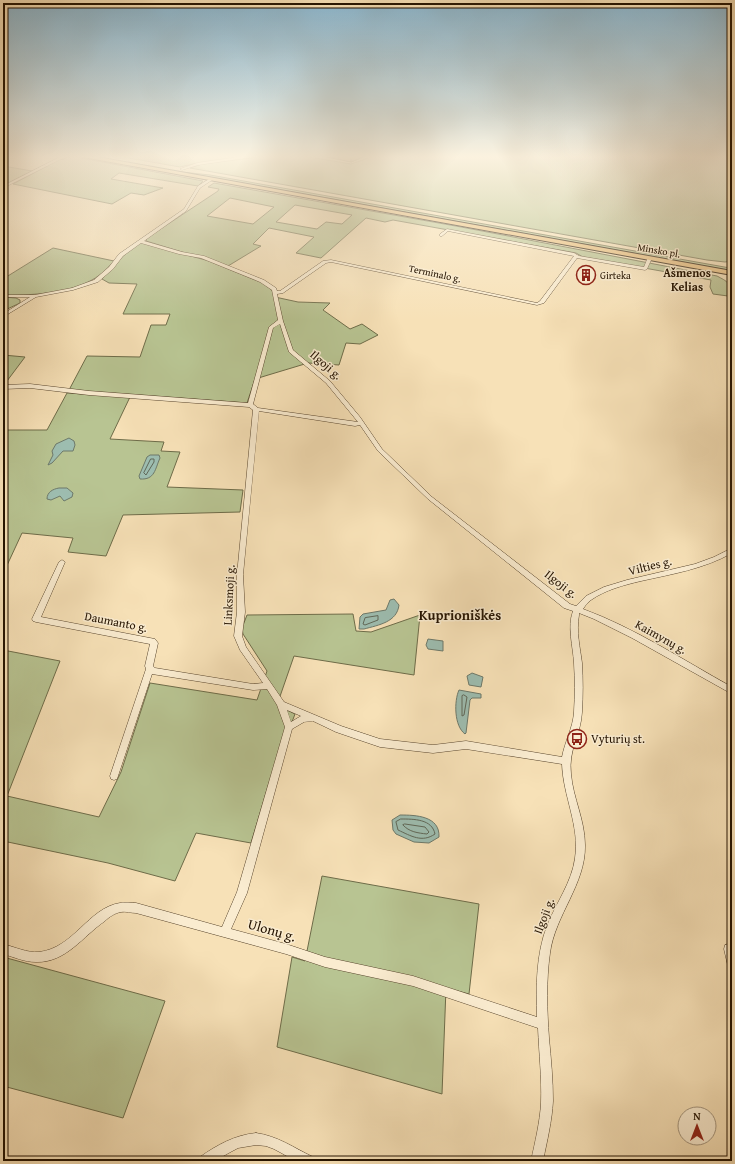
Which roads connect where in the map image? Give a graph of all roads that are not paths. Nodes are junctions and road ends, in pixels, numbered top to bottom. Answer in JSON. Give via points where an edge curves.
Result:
{"nodes":[{"id":1,"x":184,"y":211,"type":"edge"},
{"id":2,"x":391,"y":211,"type":"edge"},
{"id":3,"x":420,"y":211,"type":"edge"},
{"id":4,"x":441,"y":236,"type":"dead end"},
{"id":5,"x":140,"y":240,"type":"junction"},
{"id":6,"x":576,"y":257,"type":"junction"},
{"id":7,"x":650,"y":258,"type":"junction"},
{"id":8,"x":732,"y":267,"type":"edge"},
{"id":9,"x":732,"y":273,"type":"edge"},
{"id":10,"x":276,"y":293,"type":"junction"},
{"id":11,"x":3,"y":296,"type":"edge"},
{"id":12,"x":35,"y":296,"type":"junction"},
{"id":13,"x":3,"y":316,"type":"edge"},
{"id":14,"x":281,"y":321,"type":"junction"},
{"id":15,"x":3,"y":387,"type":"edge"},
{"id":16,"x":253,"y":407,"type":"junction"},
{"id":17,"x":361,"y":423,"type":"junction"},
{"id":18,"x":732,"y":550,"type":"edge"},
{"id":19,"x":62,"y":562,"type":"dead end"},
{"id":20,"x":576,"y":611,"type":"junction"},
{"id":21,"x":150,"y":669,"type":"junction"},
{"id":22,"x":269,"y":686,"type":"junction"},
{"id":23,"x":732,"y":691,"type":"edge"},
{"id":24,"x":282,"y":704,"type":"junction"},
{"id":25,"x":313,"y":718,"type":"junction"},
{"id":26,"x":289,"y":727,"type":"junction"},
{"id":27,"x":566,"y":761,"type":"junction"},
{"id":28,"x":114,"y":776,"type":"dead end"},
{"id":29,"x":226,"y":932,"type":"junction"},
{"id":30,"x":3,"y":949,"type":"edge"},
{"id":31,"x":729,"y":949,"type":"dead end"},
{"id":32,"x":732,"y":962,"type":"edge"},
{"id":33,"x":543,"y":1024,"type":"junction"},
{"id":34,"x":204,"y":1161,"type":"edge"},
{"id":35,"x":309,"y":1161,"type":"edge"},
{"id":36,"x":537,"y":1161,"type":"edge"}],
"edges":[{"from":1,"to":5,"type":"street"},
{"from":2,"to":7,"type":"highway","name":"Minsko pl."},
{"from":3,"to":8,"type":"highway","name":"Minsko pl."},
{"from":4,"to":6,"type":"street","via":[[447,230],[574,254]]},
{"from":5,"to":10,"type":"street","via":[[202,258],[258,279],[271,286]]},
{"from":5,"to":12,"type":"street","via":[[96,281],[73,289]]},
{"from":6,"to":7,"type":"street","via":[[645,269]]},
{"from":6,"to":10,"type":"street","name":"Terminalo g.","via":[[542,302],[537,304],[331,261],[325,262]]},
{"from":7,"to":9,"type":"highway","name":"Minsko pl."},
{"from":10,"to":14,"type":"street","name":"Ilgoji g."},
{"from":11,"to":12,"type":"street"},
{"from":12,"to":13,"type":"street"},
{"from":14,"to":16,"type":"street","name":"Linksmoji g.","via":[[271,327]]},
{"from":14,"to":17,"type":"street","name":"Ilgoji g.","via":[[291,351],[328,382]]},
{"from":15,"to":16,"type":"street","via":[[30,386]]},
{"from":16,"to":17,"type":"street"},
{"from":16,"to":22,"type":"street","name":"Linksmoji g.","via":[[238,636],[243,648]]},
{"from":17,"to":20,"type":"street","name":"Ilgoji g.","via":[[380,450],[430,498],[560,602]]},
{"from":18,"to":20,"type":"street","name":"Vilties g.","via":[[720,558],[702,564],[609,588],[587,600]]},
{"from":19,"to":21,"type":"street","name":"Daumanto g.","via":[[36,618],[152,641],[154,643]]},
{"from":20,"to":23,"type":"street","name":"Kaimynų g.","via":[[597,617],[635,636]]},
{"from":20,"to":27,"type":"street","name":"Ilgoji g.","via":[[574,620],[578,665],[578,712]]},
{"from":21,"to":22,"type":"street","via":[[253,687]]},
{"from":21,"to":28,"type":"street"},
{"from":22,"to":24,"type":"street","name":"Linksmoji g."},
{"from":24,"to":25,"type":"street"},
{"from":24,"to":26,"type":"street","name":"Linksmoji g."},
{"from":25,"to":26,"type":"street","via":[[303,719]]},
{"from":25,"to":27,"type":"street","via":[[380,743],[433,749],[466,745]]},
{"from":26,"to":29,"type":"street","via":[[242,893]]},
{"from":27,"to":33,"type":"street","name":"Ilgoji g.","via":[[568,784],[578,826],[580,856],[548,935],[543,974]]},
{"from":29,"to":30,"type":"street","name":"Ulonų g.","via":[[136,908],[120,908],[106,913],[67,948],[50,956],[33,957]]},
{"from":29,"to":33,"type":"street","name":"Ulonų g.","via":[[325,962],[413,981]]},
{"from":31,"to":32,"type":"street"},
{"from":33,"to":36,"type":"street","name":"Ilgoji g.","via":[[547,1106]]},
{"from":34,"to":35,"type":"street","via":[[231,1144],[259,1139],[275,1143]]}]}
